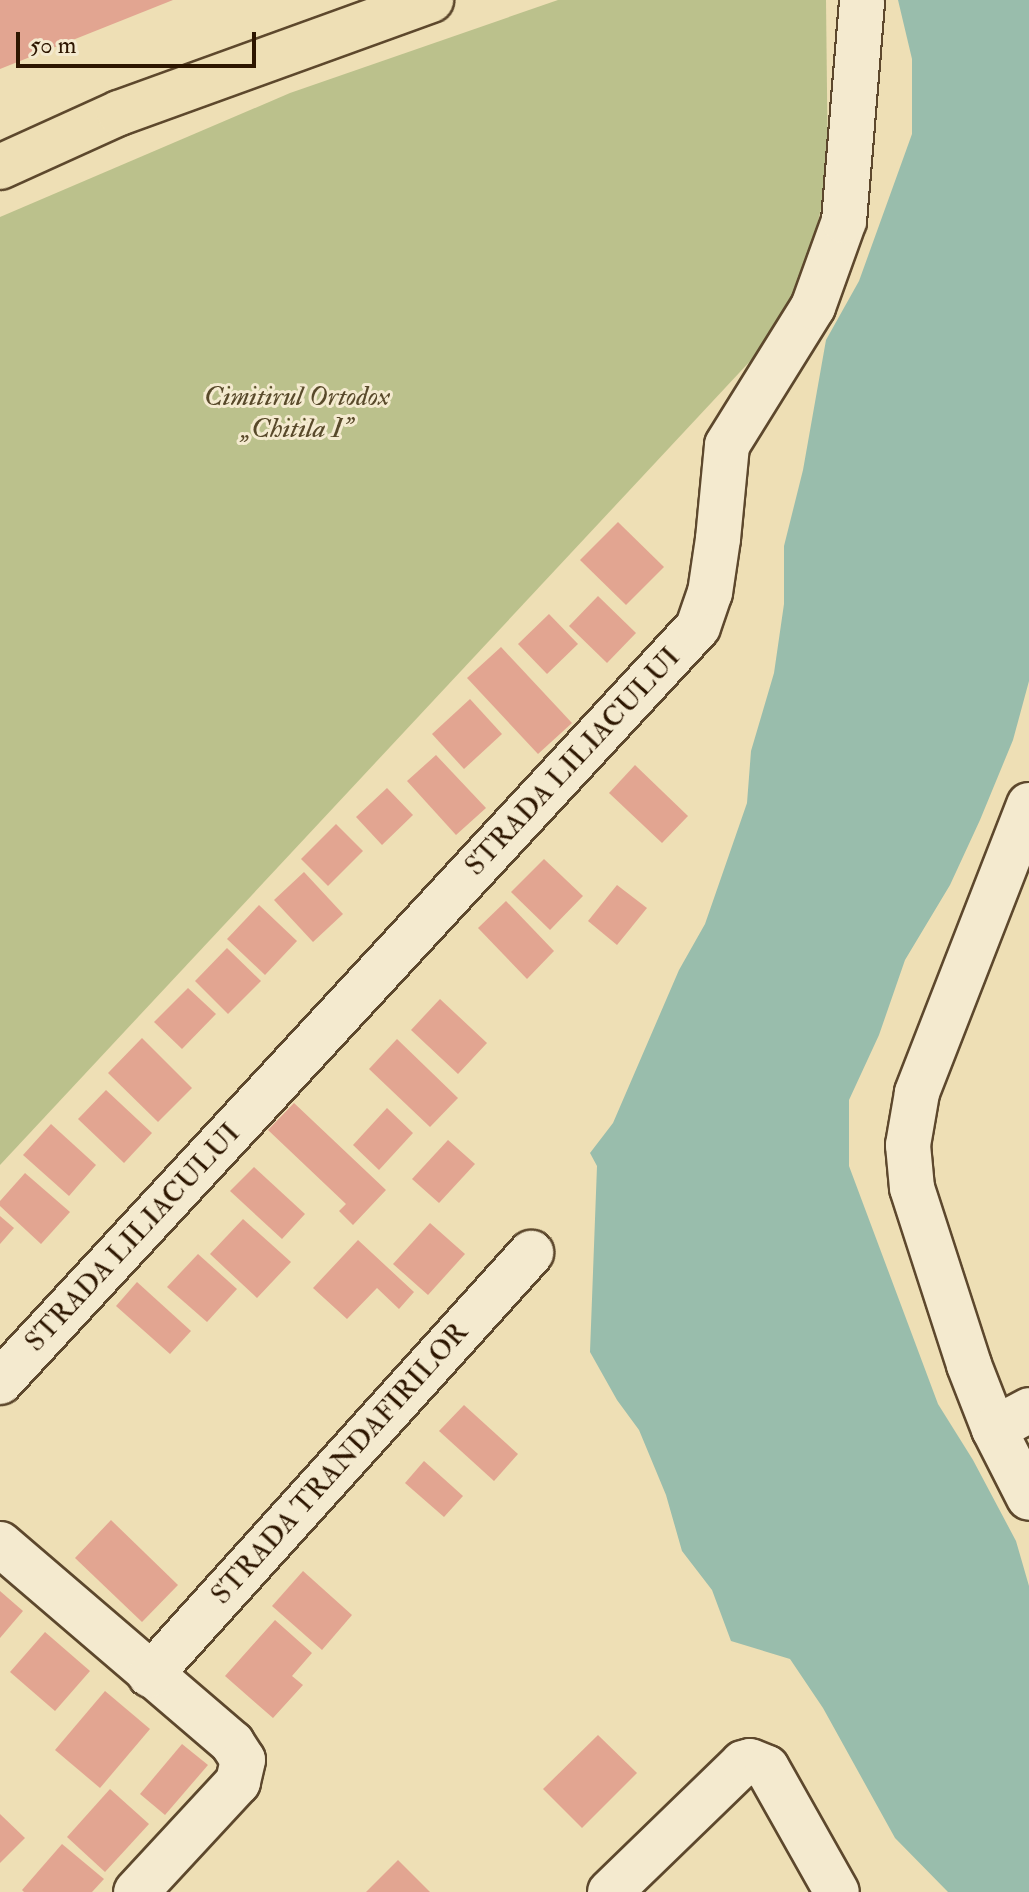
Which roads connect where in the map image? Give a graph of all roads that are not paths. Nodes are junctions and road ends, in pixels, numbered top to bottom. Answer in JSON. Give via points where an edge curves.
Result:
{"nodes":[{"id":1,"x":431,"y":0,"type":"edge"},
{"id":2,"x":862,"y":0,"type":"edge"},
{"id":3,"x":0,"y":167,"type":"edge"},
{"id":4,"x":1029,"y":805,"type":"edge"},
{"id":5,"x":531,"y":1253,"type":"dead end"},
{"id":6,"x":0,"y":1382,"type":"edge"},
{"id":7,"x":1012,"y":1420,"type":"edge"},
{"id":8,"x":1029,"y":1498,"type":"edge"},
{"id":9,"x":0,"y":1544,"type":"edge"},
{"id":10,"x":150,"y":1675,"type":"junction"},
{"id":11,"x":136,"y":1892,"type":"edge"},
{"id":12,"x":610,"y":1892,"type":"edge"},
{"id":13,"x":837,"y":1892,"type":"edge"}],
"edges":[{"from":1,"to":3,"type":"main road","via":[[119,113]]},
{"from":2,"to":6,"type":"street","name":"STRADA LILIACULUI","via":[[844,221],[813,307],[727,445],[710,593],[698,627]]},
{"from":4,"to":7,"type":"street","via":[[917,1093],[908,1145],[912,1188],[969,1365]]},
{"from":5,"to":10,"type":"street","name":"STRADA TRANDAFIRILOR"},
{"from":7,"to":8,"type":"street"},
{"from":9,"to":10,"type":"street"},
{"from":10,"to":11,"type":"street","via":[[232,1743],[243,1760],[238,1782]]},
{"from":12,"to":13,"type":"street","via":[[750,1761],[767,1768]]}]}
